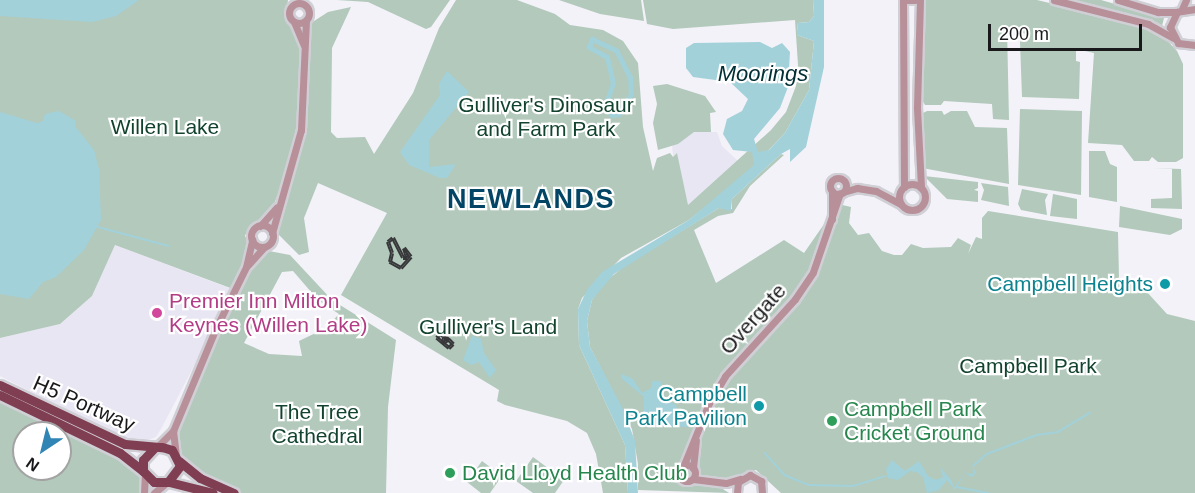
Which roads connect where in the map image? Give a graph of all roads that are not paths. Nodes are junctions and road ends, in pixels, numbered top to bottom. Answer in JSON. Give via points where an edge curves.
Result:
{"nodes":[{"id":1,"x":905,"y":0,"type":"edge"},
{"id":2,"x":915,"y":0,"type":"edge"},
{"id":3,"x":920,"y":0,"type":"edge"},
{"id":4,"x":1054,"y":0,"type":"edge"},
{"id":5,"x":1118,"y":0,"type":"edge"},
{"id":6,"x":1186,"y":0,"type":"edge"},
{"id":7,"x":1192,"y":0,"type":"edge"},
{"id":8,"x":303,"y":2,"type":"edge"},
{"id":9,"x":292,"y":3,"type":"edge"},
{"id":10,"x":1195,"y":7,"type":"edge"},
{"id":11,"x":1180,"y":10,"type":"junction"},
{"id":12,"x":306,"y":21,"type":"junction"},
{"id":13,"x":294,"y":22,"type":"junction"},
{"id":14,"x":1173,"y":38,"type":"junction"},
{"id":15,"x":1195,"y":45,"type":"edge"},
{"id":16,"x":304,"y":46,"type":"junction"},
{"id":17,"x":843,"y":180,"type":"junction"},
{"id":18,"x":857,"y":188,"type":"junction"},
{"id":19,"x":903,"y":188,"type":"junction"},
{"id":20,"x":921,"y":188,"type":"junction"},
{"id":21,"x":832,"y":191,"type":"junction"},
{"id":22,"x":881,"y":192,"type":"junction"},
{"id":23,"x":842,"y":193,"type":"junction"},
{"id":24,"x":900,"y":204,"type":"junction"},
{"id":25,"x":277,"y":207,"type":"junction"},
{"id":26,"x":832,"y":219,"type":"junction"},
{"id":27,"x":260,"y":226,"type":"junction"},
{"id":28,"x":272,"y":233,"type":"junction"},
{"id":29,"x":252,"y":240,"type":"junction"},
{"id":30,"x":264,"y":247,"type":"junction"},
{"id":31,"x":246,"y":267,"type":"junction"},
{"id":32,"x":0,"y":385,"type":"edge"},
{"id":33,"x":0,"y":395,"type":"edge"},
{"id":34,"x":173,"y":431,"type":"junction"},
{"id":35,"x":696,"y":440,"type":"junction"},
{"id":36,"x":156,"y":448,"type":"junction"},
{"id":37,"x":178,"y":457,"type":"junction"},
{"id":38,"x":683,"y":467,"type":"junction"},
{"id":39,"x":693,"y":469,"type":"junction"},
{"id":40,"x":144,"y":473,"type":"junction"},
{"id":41,"x":707,"y":478,"type":"junction"},
{"id":42,"x":693,"y":479,"type":"junction"},
{"id":43,"x":740,"y":479,"type":"junction"},
{"id":44,"x":197,"y":482,"type":"junction"},
{"id":45,"x":167,"y":483,"type":"junction"},
{"id":46,"x":726,"y":483,"type":"junction"},
{"id":47,"x":213,"y":490,"type":"edge"},
{"id":48,"x":737,"y":492,"type":"edge"},
{"id":49,"x":144,"y":493,"type":"edge"},
{"id":50,"x":154,"y":493,"type":"edge"},
{"id":51,"x":234,"y":493,"type":"edge"},
{"id":52,"x":762,"y":493,"type":"edge"}],
"edges":[{"from":1,"to":2,"type":"street"},
{"from":1,"to":19,"type":"street"},
{"from":3,"to":20,"type":"street"},
{"from":4,"to":14,"type":"street","via":[[1148,24]]},
{"from":5,"to":11,"type":"street","via":[[1158,12]]},
{"from":6,"to":11,"type":"street"},
{"from":7,"to":10,"type":"street"},
{"from":8,"to":9,"type":"street"},
{"from":8,"to":12,"type":"street","via":[[310,13]]},
{"from":9,"to":13,"type":"street","via":[[289,14]]},
{"from":10,"to":11,"type":"street"},
{"from":11,"to":14,"type":"street","via":[[1170,27]]},
{"from":12,"to":13,"type":"street"},
{"from":12,"to":16,"type":"street"},
{"from":13,"to":16,"type":"street"},
{"from":14,"to":15,"type":"street","via":[[1184,45]]},
{"from":16,"to":25,"type":"street","via":[[305,88],[298,140]]},
{"from":17,"to":18,"type":"street"},
{"from":17,"to":21,"type":"street","via":[[832,180]]},
{"from":17,"to":23,"type":"street","name":"Overgate"},
{"from":18,"to":22,"type":"street"},
{"from":18,"to":23,"type":"street"},
{"from":19,"to":20,"type":"street","via":[[913,184]]},
{"from":19,"to":22,"type":"street"},
{"from":19,"to":24,"type":"street"},
{"from":20,"to":24,"type":"street","via":[[925,199],[921,207],[908,210]]},
{"from":21,"to":23,"type":"street"},
{"from":21,"to":26,"type":"street","name":"Overgate"},
{"from":22,"to":24,"type":"street"},
{"from":23,"to":26,"type":"street","name":"Overgate"},
{"from":25,"to":27,"type":"street"},
{"from":25,"to":28,"type":"street"},
{"from":26,"to":35,"type":"street","name":"Overgate","via":[[813,272],[795,299],[726,376],[709,403]]},
{"from":27,"to":28,"type":"street"},
{"from":27,"to":29,"type":"street","via":[[254,230]]},
{"from":28,"to":30,"type":"street","via":[[272,241]]},
{"from":29,"to":30,"type":"street"},
{"from":29,"to":31,"type":"street"},
{"from":30,"to":31,"type":"street"},
{"from":31,"to":34,"type":"street","via":[[214,330]]},
{"from":32,"to":36,"type":"main road","name":"H5 Portway","via":[[124,444]]},
{"from":33,"to":40,"type":"main road","name":"H5 Portway","via":[[120,453]]},
{"from":34,"to":36,"type":"street"},
{"from":34,"to":37,"type":"street"},
{"from":35,"to":38,"type":"street","name":"Overgate"},
{"from":35,"to":39,"type":"street","name":"Overgate"},
{"from":36,"to":37,"type":"main road","via":[[168,448]]},
{"from":36,"to":40,"type":"main road","via":[[143,460]]},
{"from":37,"to":44,"type":"main road"},
{"from":37,"to":45,"type":"main road","via":[[177,476]]},
{"from":38,"to":39,"type":"street"},
{"from":38,"to":42,"type":"street","via":[[681,478]]},
{"from":39,"to":41,"type":"street"},
{"from":39,"to":42,"type":"street","name":"Overgate"},
{"from":40,"to":45,"type":"main road","via":[[154,482]]},
{"from":40,"to":49,"type":"street"},
{"from":41,"to":42,"type":"street"},
{"from":41,"to":46,"type":"street"},
{"from":43,"to":46,"type":"street"},
{"from":43,"to":48,"type":"street"},
{"from":43,"to":52,"type":"street","via":[[756,477],[763,484]]},
{"from":44,"to":45,"type":"main road"},
{"from":44,"to":47,"type":"main road"},
{"from":45,"to":50,"type":"street"},
{"from":46,"to":48,"type":"street"},
{"from":47,"to":51,"type":"main road"}]}
